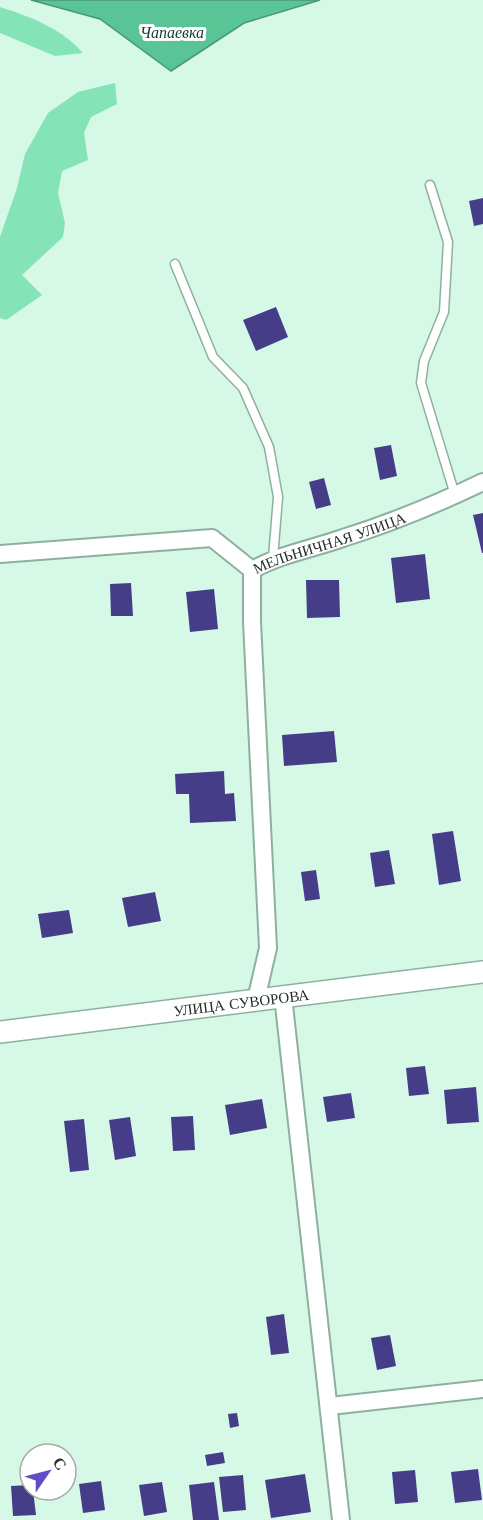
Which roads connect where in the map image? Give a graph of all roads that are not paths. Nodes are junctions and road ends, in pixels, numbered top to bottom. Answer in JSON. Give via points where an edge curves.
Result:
{"nodes":[{"id":1,"x":430,"y":185,"type":"dead end"},
{"id":2,"x":175,"y":264,"type":"dead end"},
{"id":3,"x":483,"y":482,"type":"edge"},
{"id":4,"x":455,"y":495,"type":"junction"},
{"id":5,"x":0,"y":554,"type":"edge"},
{"id":6,"x":273,"y":558,"type":"junction"},
{"id":7,"x":252,"y":570,"type":"junction"},
{"id":8,"x":483,"y":972,"type":"edge"},
{"id":9,"x":283,"y":996,"type":"junction"},
{"id":10,"x":256,"y":1000,"type":"junction"},
{"id":11,"x":0,"y":1032,"type":"edge"},
{"id":12,"x":483,"y":1389,"type":"edge"},
{"id":13,"x":330,"y":1406,"type":"junction"},
{"id":14,"x":341,"y":1520,"type":"edge"}],
"edges":[{"from":1,"to":4,"type":"lane","via":[[448,242],[444,312],[424,361],[421,383]]},
{"from":2,"to":6,"type":"lane","via":[[213,357],[243,388],[269,447],[278,497]]},
{"from":3,"to":4,"type":"street","name":"МЕЛЬНИЧНАЯ УЛИЦА"},
{"from":4,"to":6,"type":"street","name":"МЕЛЬНИЧНАЯ УЛИЦА","via":[[351,536]]},
{"from":5,"to":7,"type":"street","name":"МЕЛЬНИЧНАЯ УЛИЦА","via":[[212,538]]},
{"from":6,"to":7,"type":"street","name":"МЕЛЬНИЧНАЯ УЛИЦА"},
{"from":7,"to":10,"type":"street","via":[[268,948]]},
{"from":8,"to":9,"type":"street","name":"УЛИЦА СУВОРОВА"},
{"from":9,"to":10,"type":"street","name":"УЛИЦА СУВОРОВА"},
{"from":9,"to":13,"type":"street"},
{"from":10,"to":11,"type":"street","name":"УЛИЦА СУВОРОВА"},
{"from":12,"to":13,"type":"street"},
{"from":13,"to":14,"type":"street"}]}
